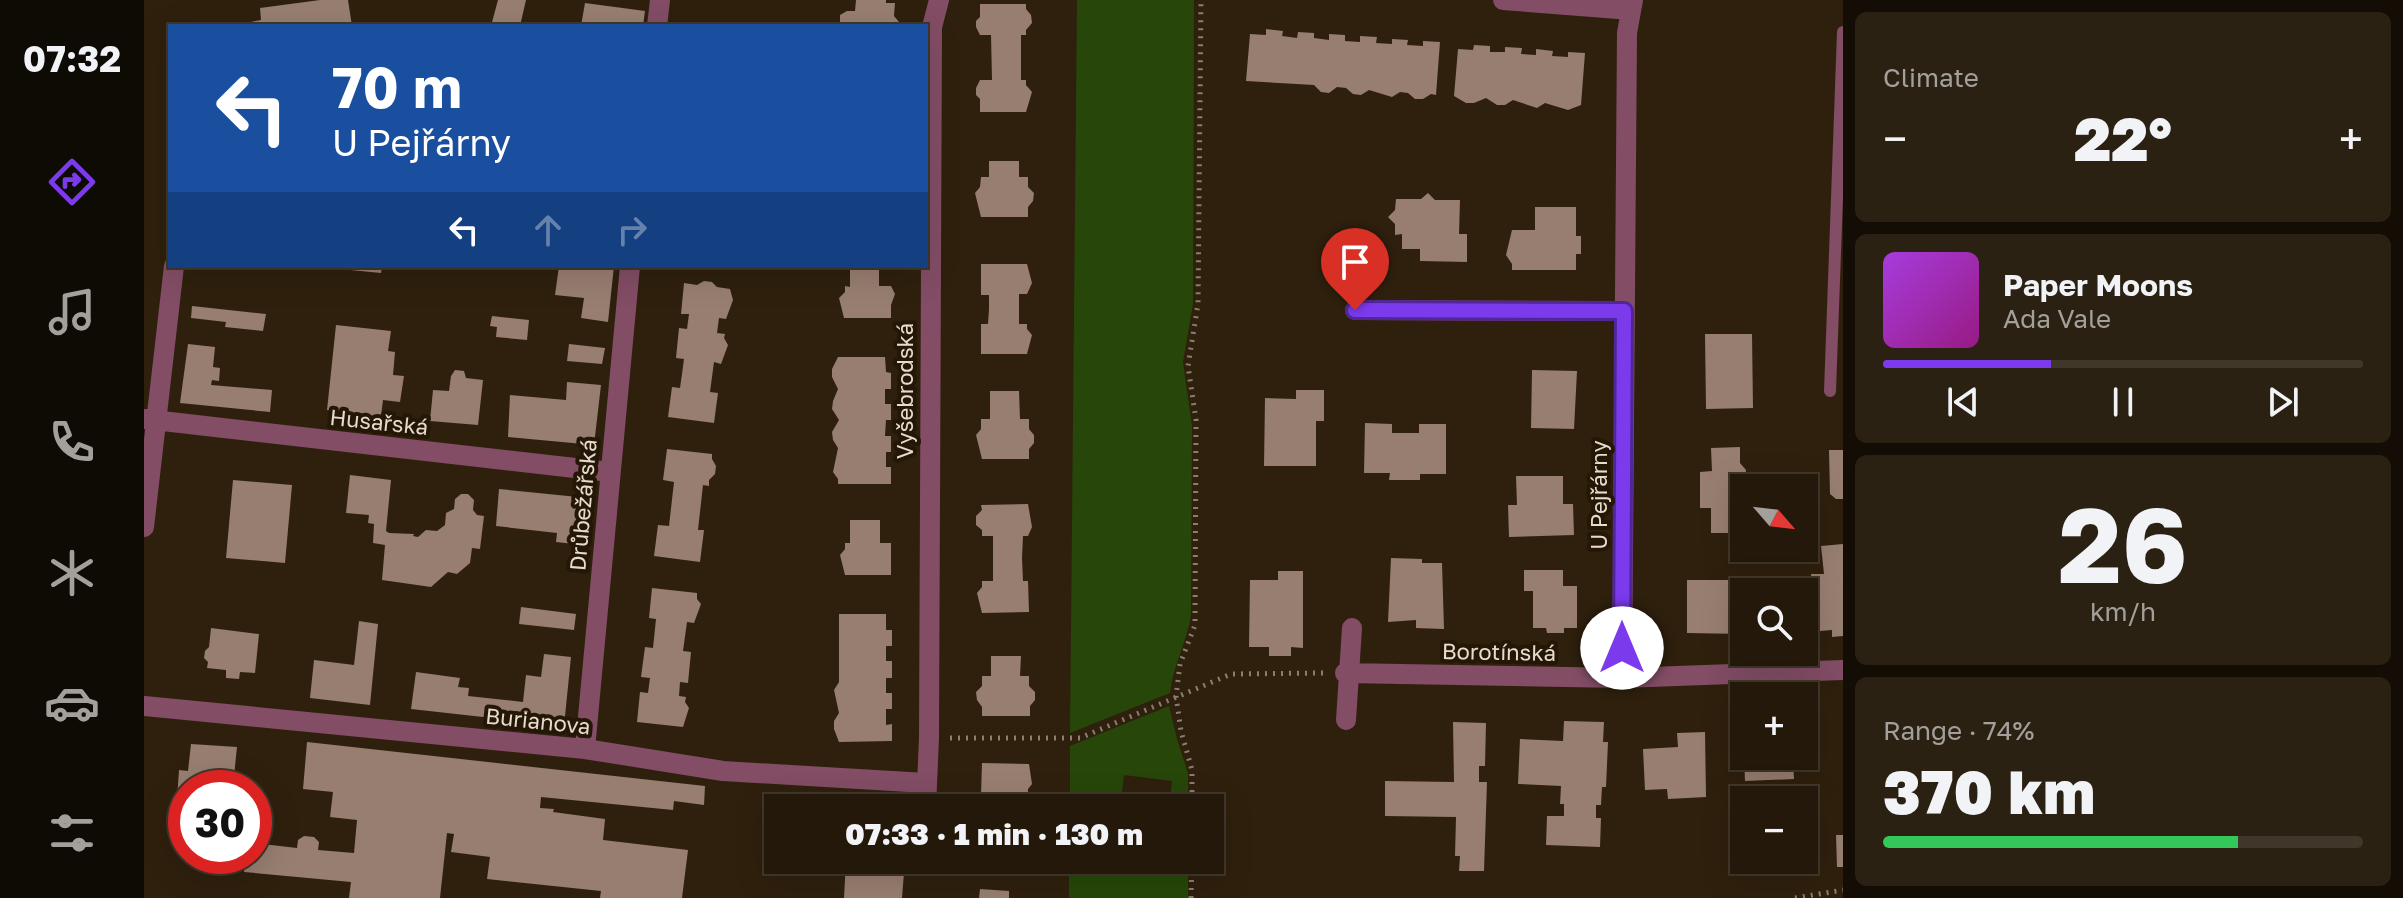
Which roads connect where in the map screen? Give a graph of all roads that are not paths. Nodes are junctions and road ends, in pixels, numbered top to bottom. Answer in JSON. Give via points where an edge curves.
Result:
{"nodes":[{"id":1,"x":660,"y":0,"type":"edge"},
{"id":2,"x":939,"y":0,"type":"edge"},
{"id":3,"x":1503,"y":0,"type":"edge"},
{"id":4,"x":1632,"y":5,"type":"edge"},
{"id":5,"x":657,"y":24,"type":"edge"},
{"id":6,"x":1843,"y":32,"type":"edge"},
{"id":7,"x":174,"y":268,"type":"edge"},
{"id":8,"x":630,"y":268,"type":"edge"},
{"id":9,"x":1355,"y":310,"type":"dead end"},
{"id":10,"x":1624,"y":311,"type":"junction"},
{"id":11,"x":1830,"y":391,"type":"dead end"},
{"id":12,"x":150,"y":420,"type":"edge"},
{"id":13,"x":610,"y":472,"type":"junction"},
{"id":14,"x":144,"y":527,"type":"edge"},
{"id":15,"x":1352,"y":628,"type":"dead end"},
{"id":16,"x":1843,"y":670,"type":"edge"},
{"id":17,"x":1347,"y":672,"type":"junction"},
{"id":18,"x":1622,"y":678,"type":"junction"},
{"id":19,"x":144,"y":706,"type":"edge"},
{"id":20,"x":1346,"y":720,"type":"dead end"},
{"id":21,"x":585,"y":749,"type":"junction"},
{"id":22,"x":926,"y":783,"type":"junction"},
{"id":23,"x":926,"y":794,"type":"edge"}],
"edges":[{"from":1,"to":5,"type":"street"},
{"from":2,"to":22,"type":"street","name":"Vyšebrodská","via":[[932,27]]},
{"from":3,"to":4,"type":"street"},
{"from":4,"to":10,"type":"street","name":"U Pejřárny","via":[[1627,33]]},
{"from":6,"to":11,"type":"lane"},
{"from":7,"to":12,"type":"street"},
{"from":8,"to":13,"type":"street","name":"Drůbežářská"},
{"from":9,"to":10,"type":"street"},
{"from":10,"to":18,"type":"street","name":"U Pejřárny"},
{"from":12,"to":13,"type":"street","name":"Husařská"},
{"from":12,"to":14,"type":"street"},
{"from":13,"to":21,"type":"street","name":"Drůbežářská"},
{"from":15,"to":17,"type":"street"},
{"from":16,"to":18,"type":"street","name":"Borotínská"},
{"from":17,"to":18,"type":"street","name":"Borotínská"},
{"from":17,"to":20,"type":"street"},
{"from":19,"to":21,"type":"street","name":"Burianova"},
{"from":21,"to":22,"type":"street","name":"Burianova","via":[[723,771]]},
{"from":22,"to":23,"type":"street","name":"Vyšebrodská"}]}
